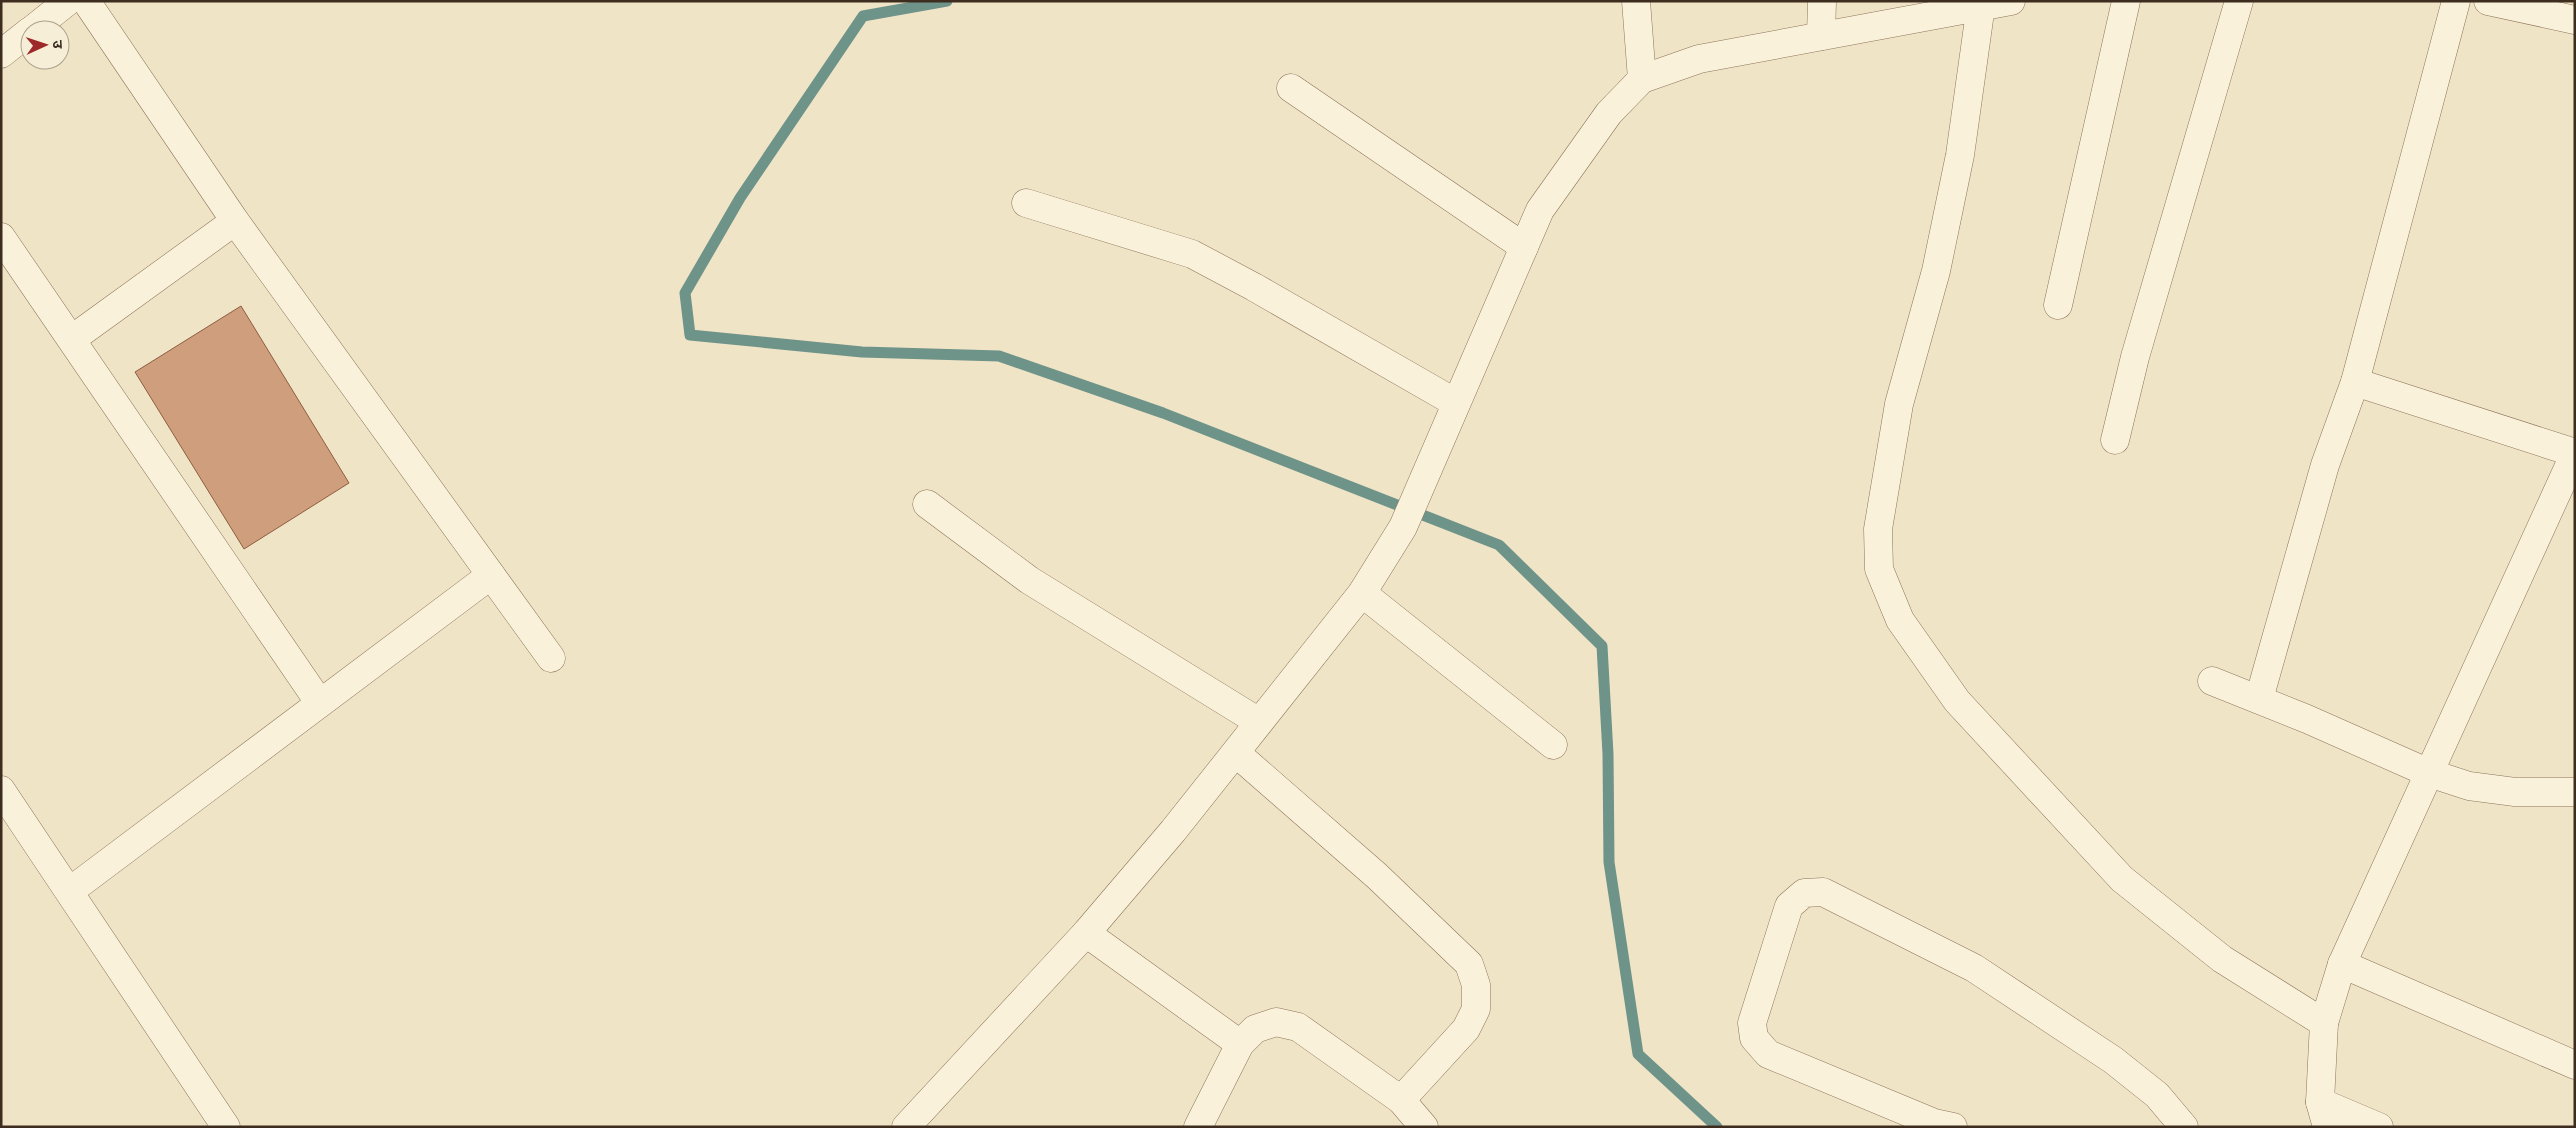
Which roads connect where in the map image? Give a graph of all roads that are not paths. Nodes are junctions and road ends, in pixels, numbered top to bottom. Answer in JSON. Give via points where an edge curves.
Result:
{"nodes":[{"id":1,"x":68,"y":1,"type":"edge"},
{"id":2,"x":86,"y":1,"type":"edge"},
{"id":3,"x":1636,"y":1,"type":"edge"},
{"id":4,"x":1822,"y":1,"type":"edge"},
{"id":5,"x":2011,"y":1,"type":"edge"},
{"id":6,"x":2126,"y":1,"type":"edge"},
{"id":7,"x":2239,"y":1,"type":"edge"},
{"id":8,"x":2456,"y":1,"type":"edge"},
{"id":9,"x":2488,"y":1,"type":"edge"},
{"id":10,"x":1981,"y":5,"type":"junction"},
{"id":11,"x":45,"y":20,"type":"edge"},
{"id":12,"x":2575,"y":20,"type":"edge"},
{"id":13,"x":1820,"y":36,"type":"junction"},
{"id":14,"x":20,"y":39,"type":"edge"},
{"id":15,"x":1,"y":54,"type":"edge"},
{"id":16,"x":1642,"y":79,"type":"junction"},
{"id":17,"x":1291,"y":88,"type":"dead end"},
{"id":18,"x":1026,"y":203,"type":"dead end"},
{"id":19,"x":236,"y":221,"type":"junction"},
{"id":20,"x":1,"y":237,"type":"edge"},
{"id":21,"x":1524,"y":247,"type":"junction"},
{"id":22,"x":2058,"y":305,"type":"dead end"},
{"id":23,"x":72,"y":339,"type":"junction"},
{"id":24,"x":2354,"y":382,"type":"junction"},
{"id":25,"x":1456,"y":403,"type":"junction"},
{"id":26,"x":2115,"y":440,"type":"dead end"},
{"id":27,"x":2575,"y":453,"type":"edge"},
{"id":28,"x":927,"y":504,"type":"dead end"},
{"id":29,"x":491,"y":575,"type":"junction"},
{"id":30,"x":1362,"y":593,"type":"junction"},
{"id":31,"x":550,"y":658,"type":"dead end"},
{"id":32,"x":2212,"y":681,"type":"dead end"},
{"id":33,"x":2259,"y":699,"type":"junction"},
{"id":34,"x":319,"y":702,"type":"junction"},
{"id":35,"x":1259,"y":722,"type":"junction"},
{"id":36,"x":1553,"y":745,"type":"dead end"},
{"id":37,"x":1236,"y":753,"type":"junction"},
{"id":38,"x":2429,"y":773,"type":"junction"},
{"id":39,"x":1,"y":790,"type":"edge"},
{"id":40,"x":2575,"y":792,"type":"edge"},
{"id":41,"x":70,"y":891,"type":"junction"},
{"id":42,"x":1086,"y":933,"type":"junction"},
{"id":43,"x":2342,"y":964,"type":"junction"},
{"id":44,"x":2324,"y":1023,"type":"junction"},
{"id":45,"x":1240,"y":1044,"type":"junction"},
{"id":46,"x":2575,"y":1064,"type":"edge"},
{"id":47,"x":1401,"y":1100,"type":"junction"},
{"id":48,"x":2324,"y":1114,"type":"edge"},
{"id":49,"x":226,"y":1127,"type":"edge"},
{"id":50,"x":906,"y":1127,"type":"edge"},
{"id":51,"x":1198,"y":1127,"type":"edge"},
{"id":52,"x":1424,"y":1127,"type":"edge"},
{"id":53,"x":1953,"y":1127,"type":"edge"},
{"id":54,"x":2184,"y":1127,"type":"edge"},
{"id":55,"x":2379,"y":1127,"type":"edge"}],
"edges":[{"from":1,"to":11,"type":"street"},
{"from":2,"to":19,"type":"street"},
{"from":3,"to":16,"type":"street"},
{"from":4,"to":13,"type":"street"},
{"from":5,"to":10,"type":"street"},
{"from":6,"to":22,"type":"street"},
{"from":7,"to":26,"type":"street","via":[[2135,357]]},
{"from":8,"to":24,"type":"street"},
{"from":9,"to":12,"type":"street"},
{"from":10,"to":13,"type":"street"},
{"from":10,"to":44,"type":"street","via":[[1960,155],[1936,271],[1899,404],[1878,529],[1879,569],[1900,620],[1957,701],[2122,879],[2222,959]]},
{"from":13,"to":16,"type":"street","via":[[1699,59]]},
{"from":14,"to":15,"type":"street"},
{"from":16,"to":21,"type":"street","via":[[1608,113],[1546,202]]},
{"from":17,"to":21,"type":"street"},
{"from":18,"to":25,"type":"street","via":[[1192,254]]},
{"from":19,"to":23,"type":"street"},
{"from":19,"to":29,"type":"street"},
{"from":20,"to":23,"type":"street"},
{"from":21,"to":25,"type":"street"},
{"from":23,"to":34,"type":"street"},
{"from":24,"to":27,"type":"street"},
{"from":24,"to":33,"type":"street","via":[[2325,465]]},
{"from":25,"to":30,"type":"street","via":[[1402,526]]},
{"from":27,"to":38,"type":"street"},
{"from":28,"to":35,"type":"street","via":[[1029,580]]},
{"from":29,"to":31,"type":"street"},
{"from":29,"to":34,"type":"street"},
{"from":30,"to":35,"type":"street"},
{"from":30,"to":36,"type":"street"},
{"from":32,"to":33,"type":"street"},
{"from":33,"to":38,"type":"street"},
{"from":34,"to":41,"type":"street"},
{"from":35,"to":37,"type":"street"},
{"from":37,"to":42,"type":"street"},
{"from":37,"to":47,"type":"street","via":[[1350,851],[1469,964],[1476,985],[1476,1009],[1466,1029]]},
{"from":38,"to":40,"type":"street","via":[[2469,786],[2515,792]]},
{"from":38,"to":43,"type":"street"},
{"from":39,"to":41,"type":"street"},
{"from":41,"to":49,"type":"street"},
{"from":42,"to":45,"type":"street"},
{"from":42,"to":50,"type":"street"},
{"from":43,"to":44,"type":"street"},
{"from":43,"to":46,"type":"street"},
{"from":44,"to":48,"type":"street"},
{"from":45,"to":47,"type":"street","via":[[1255,1029],[1276,1022],[1298,1027]]},
{"from":45,"to":51,"type":"street"},
{"from":47,"to":52,"type":"street"},
{"from":48,"to":55,"type":"street"},
{"from":53,"to":54,"type":"street","via":[[1934,1123],[1768,1054],[1754,1038],[1752,1024],[1789,906],[1804,893],[1824,892],[1974,968],[2113,1060],[2156,1095]]}]}
